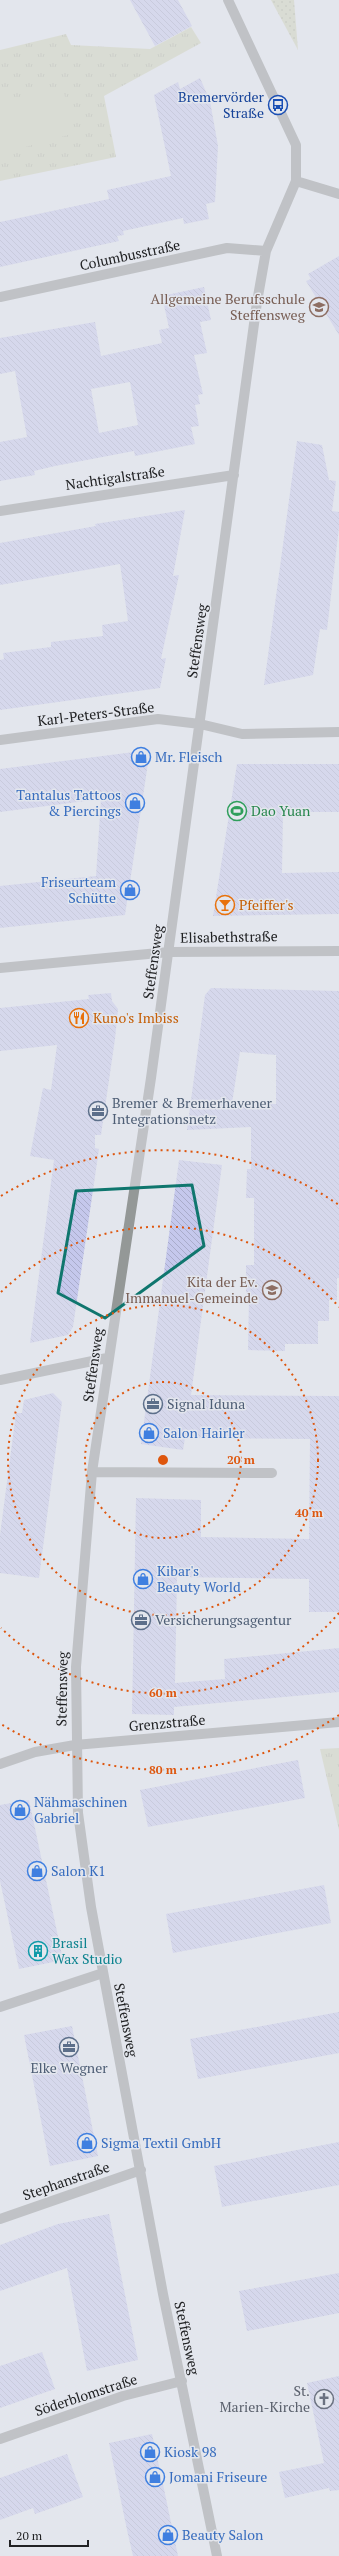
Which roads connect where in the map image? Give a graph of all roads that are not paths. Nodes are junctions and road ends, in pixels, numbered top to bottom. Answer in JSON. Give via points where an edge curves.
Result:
{"nodes":[{"id":1,"x":228,"y":0,"type":"edge"},
{"id":2,"x":296,"y":181,"type":"junction"},
{"id":3,"x":339,"y":194,"type":"edge"},
{"id":4,"x":266,"y":251,"type":"junction"},
{"id":5,"x":0,"y":297,"type":"edge"},
{"id":6,"x":234,"y":475,"type":"junction"},
{"id":7,"x":0,"y":511,"type":"edge"},
{"id":8,"x":200,"y":724,"type":"junction"},
{"id":9,"x":339,"y":732,"type":"edge"},
{"id":10,"x":0,"y":740,"type":"edge"},
{"id":11,"x":339,"y":950,"type":"edge"},
{"id":12,"x":169,"y":952,"type":"junction"},
{"id":13,"x":0,"y":968,"type":"edge"},
{"id":14,"x":108,"y":1358,"type":"junction"},
{"id":15,"x":0,"y":1380,"type":"edge"},
{"id":16,"x":92,"y":1472,"type":"junction"},
{"id":17,"x":272,"y":1473,"type":"dead end"},
{"id":18,"x":339,"y":1722,"type":"edge"},
{"id":19,"x":75,"y":1745,"type":"junction"},
{"id":20,"x":0,"y":1764,"type":"edge"},
{"id":21,"x":103,"y":1973,"type":"junction"},
{"id":22,"x":0,"y":2007,"type":"edge"},
{"id":23,"x":141,"y":2170,"type":"junction"},
{"id":24,"x":0,"y":2218,"type":"edge"},
{"id":25,"x":182,"y":2381,"type":"junction"},
{"id":26,"x":0,"y":2440,"type":"edge"},
{"id":27,"x":217,"y":2556,"type":"edge"}],
"edges":[{"from":1,"to":2,"type":"street","via":[[296,145]]},
{"from":2,"to":3,"type":"street"},
{"from":2,"to":4,"type":"street","name":"Steffensweg"},
{"from":4,"to":5,"type":"street","name":"Columbusstraße","via":[[227,248]]},
{"from":4,"to":6,"type":"street","name":"Steffensweg"},
{"from":6,"to":7,"type":"street","name":"Nachtigalstraße"},
{"from":6,"to":8,"type":"street","name":"Steffensweg"},
{"from":8,"to":9,"type":"street","name":"Karl-Peters-Straße","via":[[242,734]]},
{"from":8,"to":10,"type":"street","name":"Karl-Peters-Straße","via":[[158,719]]},
{"from":8,"to":12,"type":"street","name":"Steffensweg"},
{"from":11,"to":12,"type":"street","name":"Elisabethstraße"},
{"from":12,"to":13,"type":"street","name":"Elisabethstraße"},
{"from":12,"to":14,"type":"street","name":"Steffensweg"},
{"from":14,"to":15,"type":"street"},
{"from":14,"to":16,"type":"street","name":"Steffensweg"},
{"from":16,"to":17,"type":"street"},
{"from":16,"to":19,"type":"street","name":"Steffensweg","via":[[76,1667]]},
{"from":18,"to":19,"type":"street","name":"Grenzstraße"},
{"from":19,"to":20,"type":"street","name":"Grenzstraße","via":[[35,1752]]},
{"from":19,"to":21,"type":"street","name":"Steffensweg","via":[[78,1813]]},
{"from":21,"to":22,"type":"street"},
{"from":21,"to":23,"type":"street","name":"Steffensweg"},
{"from":23,"to":24,"type":"street","name":"Stephanstraße"},
{"from":23,"to":25,"type":"street","name":"Steffensweg","via":[[163,2294]]},
{"from":25,"to":26,"type":"street","name":"Söderblomstraße","via":[[123,2396]]},
{"from":25,"to":27,"type":"street","name":"Steffensweg"}]}
